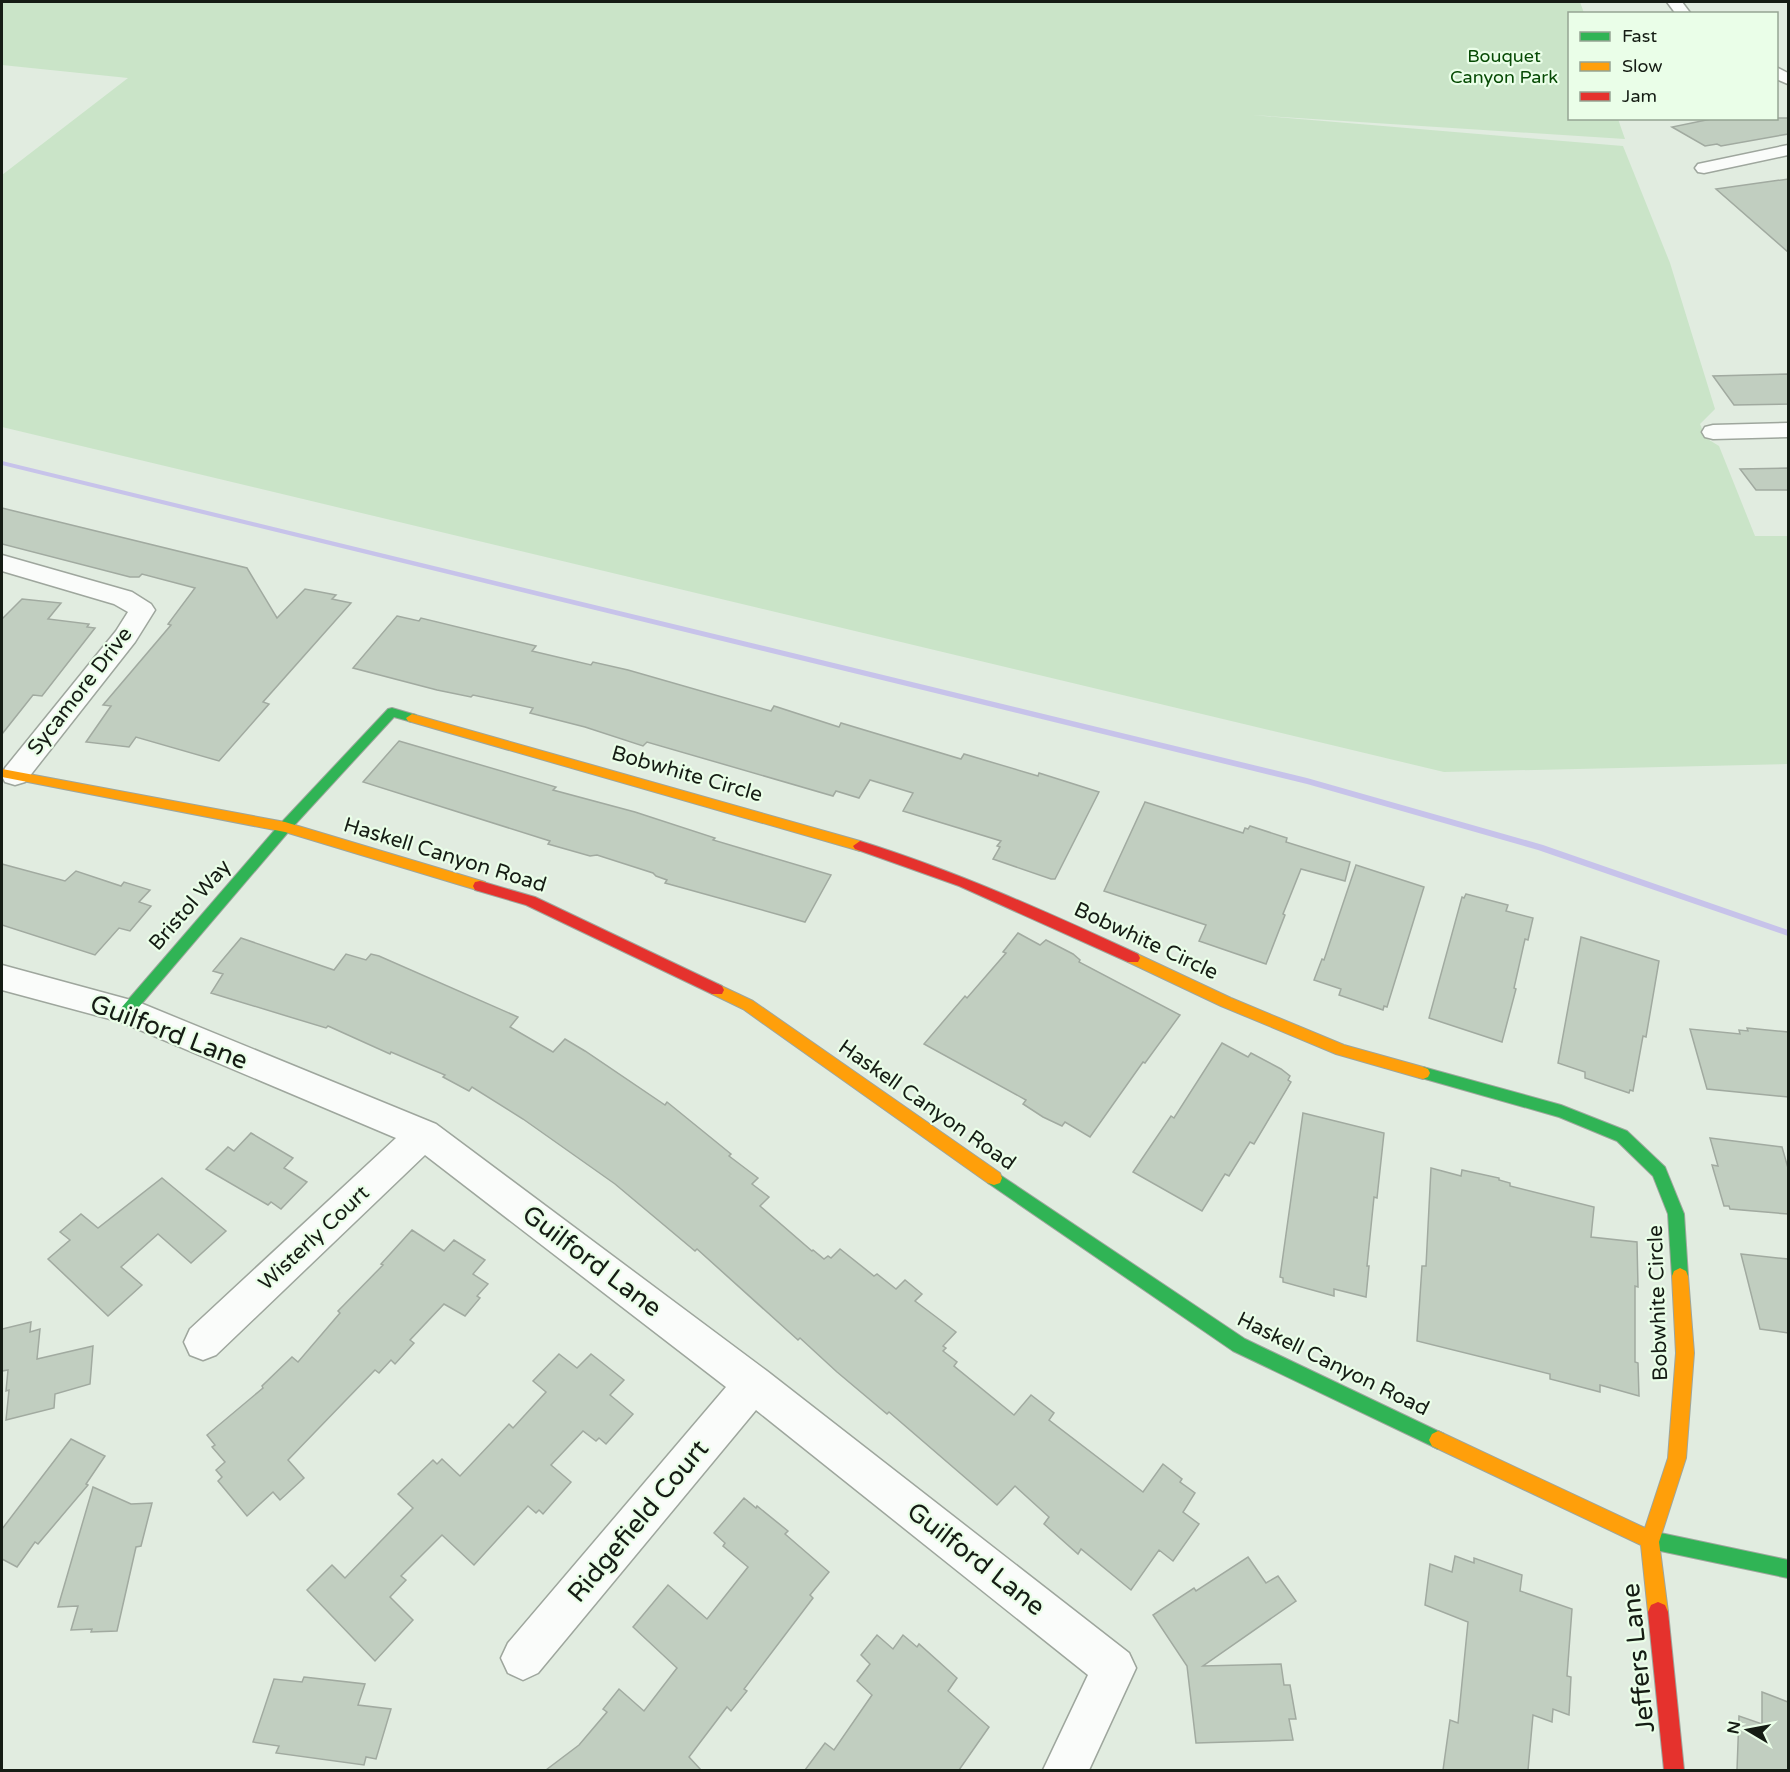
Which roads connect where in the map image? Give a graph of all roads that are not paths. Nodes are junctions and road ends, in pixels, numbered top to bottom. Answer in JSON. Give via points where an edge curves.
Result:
{"nodes":[{"id":1,"x":1788,"y":150,"type":"edge"},
{"id":2,"x":1704,"y":168,"type":"dead end"},
{"id":3,"x":1788,"y":430,"type":"edge"},
{"id":4,"x":1713,"y":432,"type":"dead end"},
{"id":5,"x":7,"y":572,"type":"edge"},
{"id":6,"x":8,"y":774,"type":"edge"},
{"id":7,"x":285,"y":827,"type":"junction"},
{"id":8,"x":2,"y":978,"type":"edge"},
{"id":9,"x":127,"y":1011,"type":"junction"},
{"id":10,"x":424,"y":1134,"type":"junction"},
{"id":11,"x":203,"y":1341,"type":"dead end"},
{"id":12,"x":753,"y":1384,"type":"junction"},
{"id":13,"x":1650,"y":1540,"type":"junction"},
{"id":14,"x":1788,"y":1569,"type":"edge"},
{"id":15,"x":523,"y":1658,"type":"dead end"},
{"id":16,"x":1066,"y":1770,"type":"edge"},
{"id":17,"x":1674,"y":1770,"type":"edge"}],
"edges":[{"from":1,"to":2,"type":"street"},
{"from":3,"to":4,"type":"street"},
{"from":5,"to":6,"type":"street","name":"Sycamore Drive","via":[[123,598],[142,610],[126,636]]},
{"from":6,"to":7,"type":"street","name":"Haskell Canyon Road"},
{"from":7,"to":9,"type":"street","name":"Bristol Way"},
{"from":7,"to":13,"type":"street","name":"Haskell Canyon Road","via":[[530,901],[748,1005],[1239,1345]]},
{"from":7,"to":13,"type":"street","name":"Bobwhite Circle","via":[[392,711],[887,854],[1008,900],[1226,1002],[1341,1050],[1561,1111],[1622,1136],[1659,1172],[1677,1226],[1685,1353],[1677,1458]]},
{"from":8,"to":9,"type":"street","name":"Guilford Lane"},
{"from":9,"to":10,"type":"street","name":"Guilford Lane"},
{"from":10,"to":11,"type":"street","name":"Wisterly Court"},
{"from":10,"to":12,"type":"street","name":"Guilford Lane"},
{"from":12,"to":15,"type":"street","name":"Ridgefield Court"},
{"from":12,"to":16,"type":"street","name":"Guilford Lane","via":[[1114,1668]]},
{"from":13,"to":14,"type":"street","name":"Haskell Canyon Road"},
{"from":13,"to":17,"type":"street","name":"Jeffers Lane"}]}
